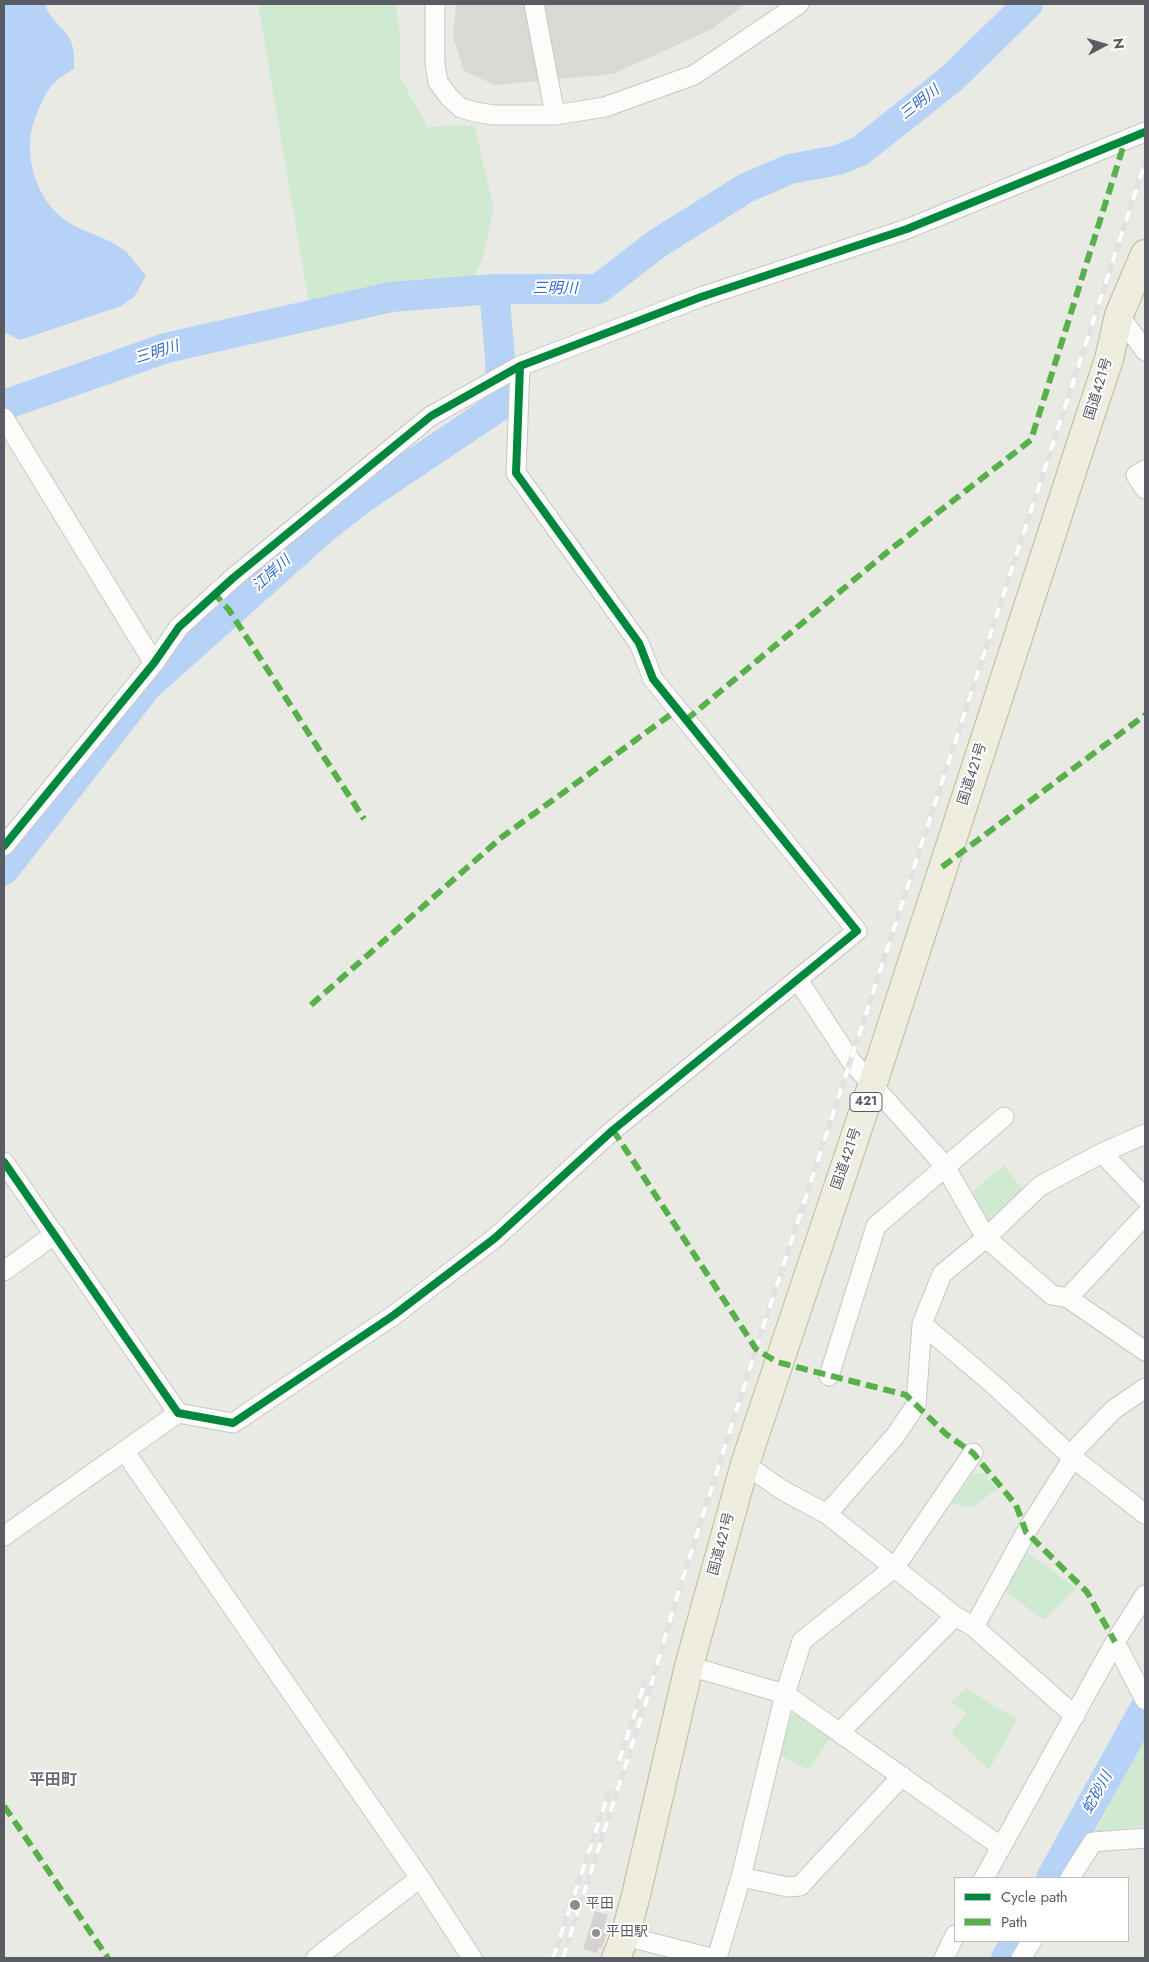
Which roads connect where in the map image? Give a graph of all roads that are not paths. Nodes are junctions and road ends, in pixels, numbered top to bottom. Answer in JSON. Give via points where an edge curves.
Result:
{"nodes":[{"id":1,"x":435,"y":4,"type":"edge"},
{"id":2,"x":534,"y":4,"type":"edge"},
{"id":3,"x":799,"y":4,"type":"edge"},
{"id":4,"x":555,"y":115,"type":"junction"},
{"id":5,"x":1145,"y":132,"type":"edge"},
{"id":6,"x":1145,"y":254,"type":"edge"},
{"id":7,"x":1119,"y":314,"type":"junction"},
{"id":8,"x":1145,"y":351,"type":"edge"},
{"id":9,"x":520,"y":366,"type":"junction"},
{"id":10,"x":4,"y":418,"type":"edge"},
{"id":11,"x":1145,"y":470,"type":"edge"},
{"id":12,"x":1145,"y":489,"type":"edge"},
{"id":13,"x":154,"y":663,"type":"junction"},
{"id":14,"x":4,"y":846,"type":"edge"},
{"id":15,"x":798,"y":980,"type":"junction"},
{"id":16,"x":872,"y":1086,"type":"junction"},
{"id":17,"x":1004,"y":1117,"type":"dead end"},
{"id":18,"x":1145,"y":1134,"type":"edge"},
{"id":19,"x":1102,"y":1153,"type":"junction"},
{"id":20,"x":4,"y":1162,"type":"edge"},
{"id":21,"x":946,"y":1166,"type":"junction"},
{"id":22,"x":1145,"y":1198,"type":"edge"},
{"id":23,"x":1145,"y":1215,"type":"edge"},
{"id":24,"x":55,"y":1234,"type":"junction"},
{"id":25,"x":986,"y":1238,"type":"junction"},
{"id":26,"x":4,"y":1271,"type":"edge"},
{"id":27,"x":1068,"y":1298,"type":"junction"},
{"id":28,"x":922,"y":1324,"type":"junction"},
{"id":29,"x":1145,"y":1351,"type":"edge"},
{"id":30,"x":829,"y":1376,"type":"dead end"},
{"id":31,"x":1145,"y":1388,"type":"edge"},
{"id":32,"x":178,"y":1413,"type":"junction"},
{"id":33,"x":124,"y":1452,"type":"junction"},
{"id":34,"x":973,"y":1453,"type":"dead end"},
{"id":35,"x":1071,"y":1456,"type":"junction"},
{"id":36,"x":745,"y":1464,"type":"junction"},
{"id":37,"x":827,"y":1514,"type":"junction"},
{"id":38,"x":1145,"y":1514,"type":"edge"},
{"id":39,"x":4,"y":1536,"type":"edge"},
{"id":40,"x":895,"y":1567,"type":"junction"},
{"id":41,"x":1145,"y":1595,"type":"edge"},
{"id":42,"x":955,"y":1616,"type":"junction"},
{"id":43,"x":974,"y":1627,"type":"junction"},
{"id":44,"x":1115,"y":1642,"type":"junction"},
{"id":45,"x":689,"y":1666,"type":"junction"},
{"id":46,"x":785,"y":1694,"type":"junction"},
{"id":47,"x":1145,"y":1700,"type":"edge"},
{"id":48,"x":1074,"y":1716,"type":"junction"},
{"id":49,"x":840,"y":1732,"type":"junction"},
{"id":50,"x":902,"y":1776,"type":"junction"},
{"id":51,"x":1145,"y":1838,"type":"edge"},
{"id":52,"x":1000,"y":1846,"type":"junction"},
{"id":53,"x":741,"y":1877,"type":"junction"},
{"id":54,"x":984,"y":1877,"type":"edge"},
{"id":55,"x":1071,"y":1877,"type":"edge"},
{"id":56,"x":420,"y":1878,"type":"junction"},
{"id":57,"x":954,"y":1937,"type":"edge"},
{"id":58,"x":1031,"y":1942,"type":"edge"},
{"id":59,"x":620,"y":1947,"type":"edge"},
{"id":60,"x":316,"y":1958,"type":"edge"},
{"id":61,"x":472,"y":1958,"type":"edge"},
{"id":62,"x":711,"y":1958,"type":"edge"},
{"id":63,"x":718,"y":1958,"type":"edge"},
{"id":64,"x":944,"y":1958,"type":"edge"},
{"id":65,"x":1021,"y":1958,"type":"edge"}],
"edges":[{"from":1,"to":4,"type":"street","via":[[435,64],[438,82],[449,97],[461,108],[475,112]]},
{"from":2,"to":4,"type":"street"},
{"from":3,"to":4,"type":"street","via":[[694,75],[605,107]]},
{"from":5,"to":9,"type":"street","via":[[907,229],[701,297]]},
{"from":6,"to":7,"type":"highway","name":"国道421号","number":"421"},
{"from":7,"to":8,"type":"street"},
{"from":7,"to":16,"type":"highway","name":"国道421号","number":"421","via":[[1109,359]]},
{"from":9,"to":13,"type":"street","via":[[431,416],[233,578],[180,627]]},
{"from":9,"to":15,"type":"street","via":[[516,473],[639,643],[653,679],[857,931]]},
{"from":10,"to":13,"type":"street"},
{"from":11,"to":12,"type":"street","via":[[1136,475]]},
{"from":13,"to":14,"type":"street"},
{"from":15,"to":16,"type":"street","via":[[851,1061]]},
{"from":15,"to":32,"type":"street","via":[[613,1130],[495,1238],[394,1315],[233,1423]]},
{"from":16,"to":21,"type":"street"},
{"from":16,"to":36,"type":"highway","name":"国道421号","number":"421"},
{"from":17,"to":21,"type":"street"},
{"from":18,"to":19,"type":"street"},
{"from":19,"to":22,"type":"street"},
{"from":19,"to":25,"type":"street","via":[[1040,1186]]},
{"from":20,"to":24,"type":"street"},
{"from":21,"to":25,"type":"street"},
{"from":21,"to":30,"type":"street","via":[[876,1226]]},
{"from":23,"to":27,"type":"street"},
{"from":24,"to":26,"type":"street"},
{"from":24,"to":32,"type":"street"},
{"from":25,"to":27,"type":"street","via":[[1052,1295]]},
{"from":25,"to":28,"type":"street","via":[[942,1274]]},
{"from":27,"to":29,"type":"street"},
{"from":28,"to":35,"type":"street"},
{"from":28,"to":37,"type":"street","via":[[916,1405],[895,1436]]},
{"from":31,"to":35,"type":"street","via":[[1113,1410]]},
{"from":32,"to":33,"type":"street"},
{"from":33,"to":39,"type":"street"},
{"from":33,"to":56,"type":"street"},
{"from":34,"to":40,"type":"street"},
{"from":35,"to":38,"type":"street"},
{"from":35,"to":43,"type":"street"},
{"from":36,"to":37,"type":"street","via":[[782,1490]]},
{"from":36,"to":45,"type":"highway","name":"国道421号","number":"421"},
{"from":37,"to":40,"type":"street"},
{"from":40,"to":42,"type":"street"},
{"from":40,"to":46,"type":"street","via":[[802,1641]]},
{"from":41,"to":44,"type":"street"},
{"from":42,"to":43,"type":"street"},
{"from":42,"to":49,"type":"street"},
{"from":43,"to":48,"type":"street"},
{"from":44,"to":47,"type":"street"},
{"from":44,"to":48,"type":"street"},
{"from":45,"to":46,"type":"street"},
{"from":45,"to":59,"type":"highway","name":"国道421号","number":"421"},
{"from":46,"to":49,"type":"street"},
{"from":46,"to":53,"type":"street"},
{"from":48,"to":52,"type":"street"},
{"from":49,"to":50,"type":"street"},
{"from":50,"to":52,"type":"street"},
{"from":50,"to":53,"type":"street","via":[[800,1886],[788,1887]]},
{"from":51,"to":55,"type":"street","via":[[1093,1842]]},
{"from":52,"to":54,"type":"street"},
{"from":53,"to":63,"type":"street"},
{"from":56,"to":60,"type":"street"},
{"from":56,"to":61,"type":"street"},
{"from":57,"to":64,"type":"street"},
{"from":58,"to":65,"type":"street"},
{"from":59,"to":62,"type":"street"}]}
